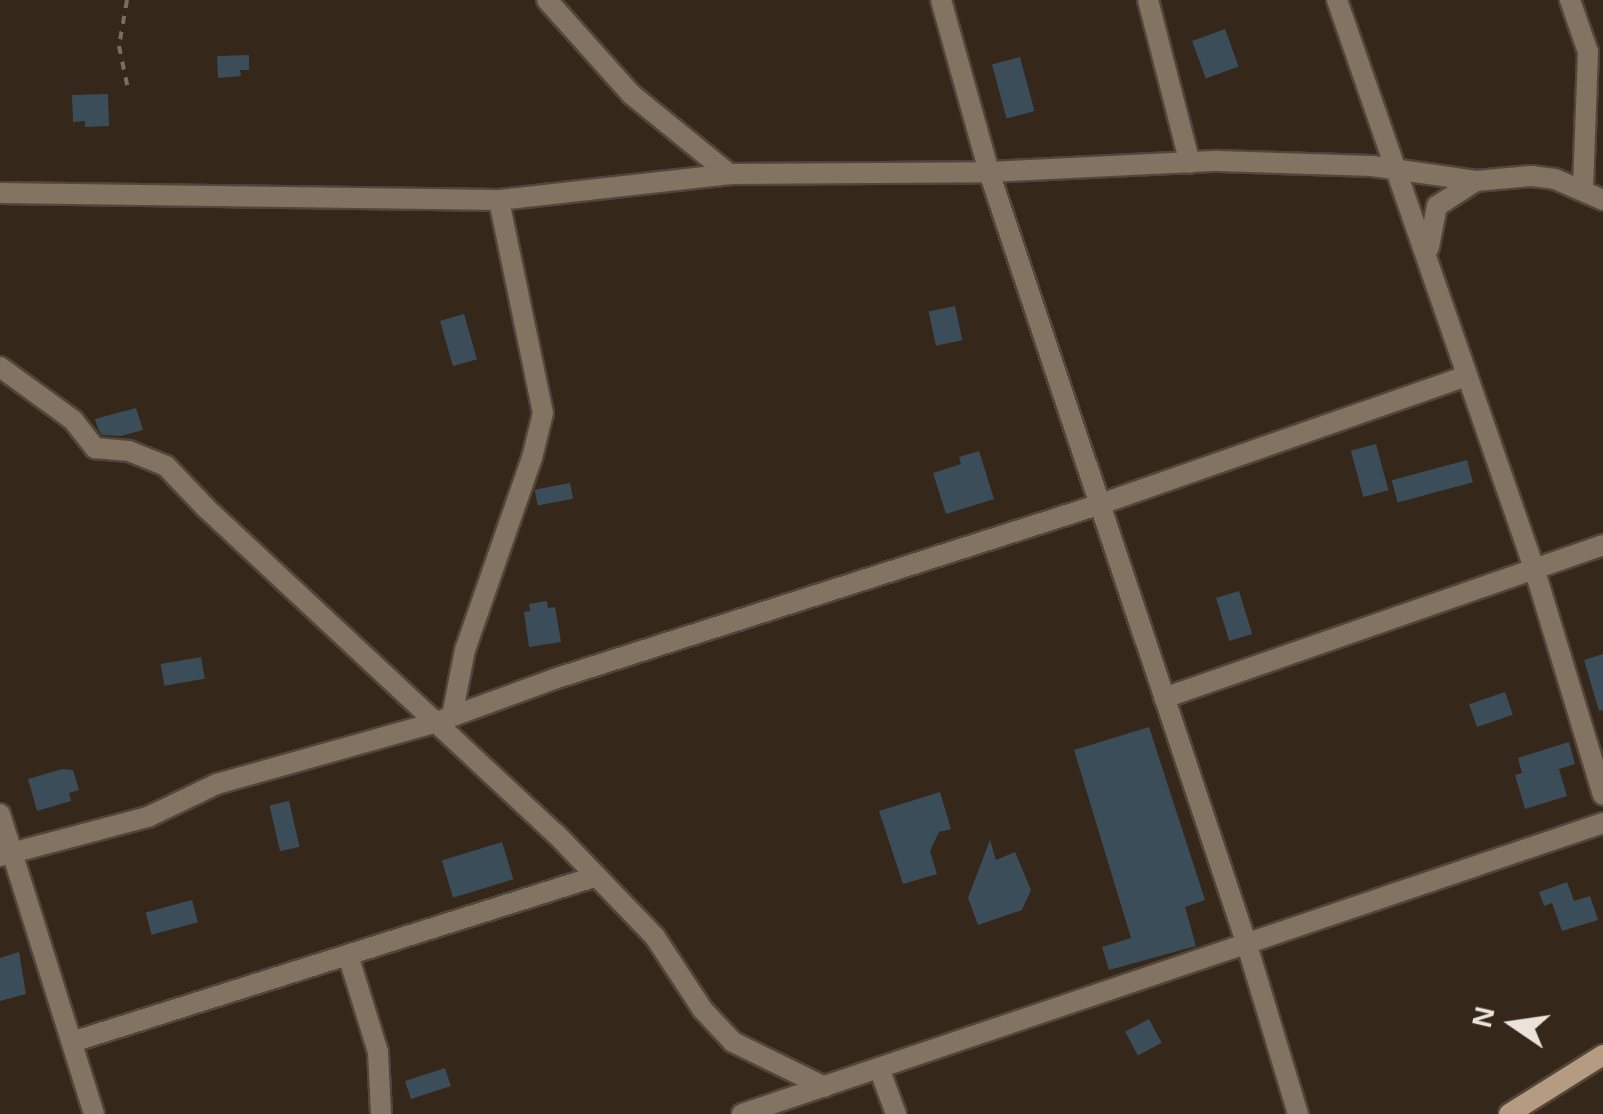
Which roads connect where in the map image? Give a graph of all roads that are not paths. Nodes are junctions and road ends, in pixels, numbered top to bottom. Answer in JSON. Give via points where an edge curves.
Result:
{"nodes":[{"id":1,"x":546,"y":0,"type":"edge"},
{"id":2,"x":941,"y":0,"type":"edge"},
{"id":3,"x":1148,"y":0,"type":"edge"},
{"id":4,"x":1337,"y":0,"type":"edge"},
{"id":5,"x":1570,"y":0,"type":"edge"},
{"id":6,"x":1190,"y":163,"type":"junction"},
{"id":7,"x":1396,"y":169,"type":"junction"},
{"id":8,"x":989,"y":172,"type":"junction"},
{"id":9,"x":729,"y":174,"type":"junction"},
{"id":10,"x":1476,"y":181,"type":"junction"},
{"id":11,"x":0,"y":193,"type":"edge"},
{"id":12,"x":1593,"y":196,"type":"edge"},
{"id":13,"x":499,"y":200,"type":"junction"},
{"id":14,"x":1430,"y":256,"type":"junction"},
{"id":15,"x":0,"y":367,"type":"edge"},
{"id":16,"x":1467,"y":376,"type":"junction"},
{"id":17,"x":1098,"y":505,"type":"junction"},
{"id":18,"x":1603,"y":544,"type":"edge"},
{"id":19,"x":1534,"y":568,"type":"junction"},
{"id":20,"x":1164,"y":698,"type":"junction"},
{"id":21,"x":443,"y":720,"type":"junction"},
{"id":22,"x":1603,"y":795,"type":"edge"},
{"id":23,"x":0,"y":814,"type":"edge"},
{"id":24,"x":1603,"y":823,"type":"edge"},
{"id":25,"x":7,"y":856,"type":"edge"},
{"id":26,"x":594,"y":877,"type":"junction"},
{"id":27,"x":1247,"y":946,"type":"junction"},
{"id":28,"x":348,"y":955,"type":"junction"},
{"id":29,"x":72,"y":1042,"type":"junction"},
{"id":30,"x":1603,"y":1056,"type":"edge"},
{"id":31,"x":879,"y":1068,"type":"junction"},
{"id":32,"x":824,"y":1087,"type":"junction"},
{"id":33,"x":94,"y":1114,"type":"edge"},
{"id":34,"x":381,"y":1114,"type":"edge"},
{"id":35,"x":742,"y":1114,"type":"edge"},
{"id":36,"x":896,"y":1114,"type":"edge"},
{"id":37,"x":1298,"y":1114,"type":"edge"},
{"id":38,"x":1509,"y":1114,"type":"edge"}],
"edges":[{"from":1,"to":9,"type":"street","via":[[630,94]]},
{"from":2,"to":8,"type":"street"},
{"from":3,"to":6,"type":"street"},
{"from":4,"to":7,"type":"street"},
{"from":5,"to":12,"type":"street","via":[[1588,52]]},
{"from":6,"to":7,"type":"street"},
{"from":6,"to":8,"type":"street"},
{"from":7,"to":10,"type":"street"},
{"from":7,"to":14,"type":"street"},
{"from":8,"to":9,"type":"street"},
{"from":8,"to":17,"type":"street"},
{"from":9,"to":13,"type":"street"},
{"from":10,"to":12,"type":"street","via":[[1532,176]]},
{"from":10,"to":14,"type":"street","via":[[1438,206]]},
{"from":11,"to":13,"type":"street"},
{"from":13,"to":21,"type":"street","via":[[543,413]]},
{"from":14,"to":16,"type":"street"},
{"from":15,"to":21,"type":"street","via":[[72,420],[96,448],[129,451],[166,466]]},
{"from":16,"to":17,"type":"street"},
{"from":16,"to":19,"type":"street"},
{"from":17,"to":20,"type":"street"},
{"from":17,"to":21,"type":"street"},
{"from":18,"to":19,"type":"street"},
{"from":19,"to":20,"type":"street"},
{"from":19,"to":22,"type":"street"},
{"from":20,"to":27,"type":"street"},
{"from":21,"to":25,"type":"street","via":[[217,784],[148,817]]},
{"from":21,"to":26,"type":"street"},
{"from":23,"to":25,"type":"street"},
{"from":24,"to":27,"type":"street"},
{"from":25,"to":29,"type":"street"},
{"from":26,"to":28,"type":"street"},
{"from":26,"to":32,"type":"street","via":[[655,937],[702,1010],[733,1042]]},
{"from":27,"to":31,"type":"street"},
{"from":27,"to":37,"type":"street"},
{"from":28,"to":29,"type":"street"},
{"from":28,"to":34,"type":"street","via":[[378,1052]]},
{"from":29,"to":33,"type":"street"},
{"from":30,"to":38,"type":"main road"},
{"from":31,"to":32,"type":"street"},
{"from":31,"to":36,"type":"street"},
{"from":32,"to":35,"type":"street"}]}
